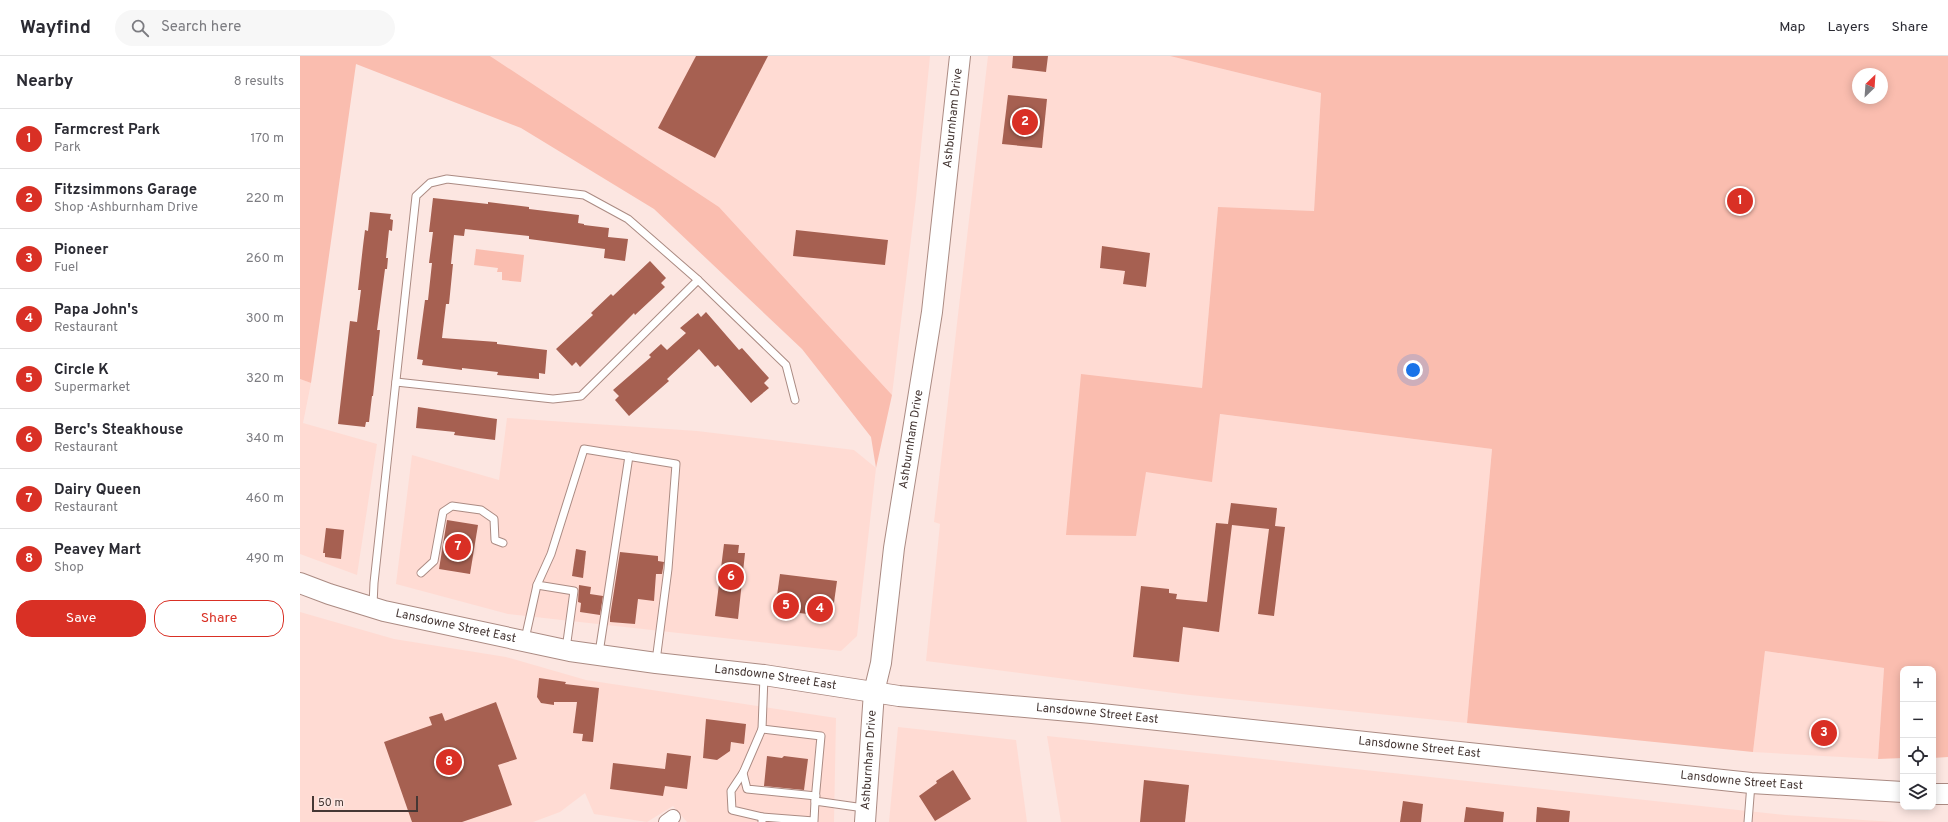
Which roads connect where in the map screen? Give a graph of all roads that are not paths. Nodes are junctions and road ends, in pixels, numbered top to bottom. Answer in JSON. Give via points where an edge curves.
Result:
{"nodes":[{"id":1,"x":960,"y":56,"type":"edge"},
{"id":2,"x":698,"y":280,"type":"junction"},
{"id":3,"x":396,"y":382,"type":"junction"},
{"id":4,"x":795,"y":400,"type":"dead end"},
{"id":5,"x":629,"y":456,"type":"junction"},
{"id":6,"x":503,"y":542,"type":"dead end"},
{"id":7,"x":421,"y":573,"type":"dead end"},
{"id":8,"x":300,"y":583,"type":"edge"},
{"id":9,"x":537,"y":585,"type":"junction"},
{"id":10,"x":373,"y":608,"type":"junction"},
{"id":11,"x":525,"y":640,"type":"junction"},
{"id":12,"x":566,"y":650,"type":"junction"},
{"id":13,"x":599,"y":655,"type":"junction"},
{"id":14,"x":656,"y":663,"type":"junction"},
{"id":15,"x":764,"y":675,"type":"junction"},
{"id":16,"x":874,"y":692,"type":"junction"},
{"id":17,"x":762,"y":729,"type":"junction"},
{"id":18,"x":743,"y":773,"type":"junction"},
{"id":19,"x":1751,"y":783,"type":"junction"},
{"id":20,"x":1900,"y":792,"type":"edge"},
{"id":21,"x":1936,"y":794,"type":"edge"},
{"id":22,"x":1948,"y":794,"type":"edge"},
{"id":23,"x":815,"y":798,"type":"junction"},
{"id":24,"x":865,"y":815,"type":"edge"},
{"id":25,"x":762,"y":819,"type":"edge"},
{"id":26,"x":814,"y":821,"type":"edge"},
{"id":27,"x":1748,"y":822,"type":"edge"}],
"edges":[{"from":1,"to":16,"type":"main road","name":"Ashburnham Drive","via":[[932,312],[894,548],[881,663]]},
{"from":2,"to":3,"type":"lane","via":[[581,396],[554,399]]},
{"from":2,"to":3,"type":"lane","via":[[628,219],[584,195],[447,178],[430,183],[416,196]]},
{"from":2,"to":4,"type":"lane","via":[[786,365]]},
{"from":3,"to":10,"type":"lane"},
{"from":5,"to":9,"type":"lane","via":[[584,449],[551,554]]},
{"from":5,"to":13,"type":"lane"},
{"from":5,"to":14,"type":"lane","via":[[676,464],[668,569]]},
{"from":6,"to":7,"type":"lane","via":[[495,540],[494,519],[482,510],[452,506],[443,512],[434,561]]},
{"from":8,"to":10,"type":"main road","name":"Lansdowne Street East"},
{"from":9,"to":11,"type":"lane"},
{"from":9,"to":12,"type":"lane","via":[[574,591]]},
{"from":10,"to":11,"type":"main road","name":"Lansdowne Street East"},
{"from":11,"to":12,"type":"main road","name":"Lansdowne Street East"},
{"from":12,"to":13,"type":"main road","name":"Lansdowne Street East"},
{"from":13,"to":14,"type":"main road","name":"Lansdowne Street East"},
{"from":14,"to":15,"type":"main road","name":"Lansdowne Street East"},
{"from":15,"to":16,"type":"main road","name":"Lansdowne Street East"},
{"from":15,"to":17,"type":"lane"},
{"from":16,"to":19,"type":"main road","name":"Lansdowne Street East"},
{"from":16,"to":24,"type":"main road","name":"Ashburnham Drive"},
{"from":17,"to":18,"type":"lane"},
{"from":17,"to":23,"type":"lane","via":[[821,736]]},
{"from":18,"to":23,"type":"lane","via":[[747,789]]},
{"from":18,"to":25,"type":"lane","via":[[732,791],[732,810]]},
{"from":19,"to":20,"type":"main road","name":"Lansdowne Street East"},
{"from":19,"to":27,"type":"lane"},
{"from":21,"to":22,"type":"main road"},
{"from":23,"to":24,"type":"lane"},
{"from":23,"to":26,"type":"lane"},
{"from":25,"to":26,"type":"lane"}]}
